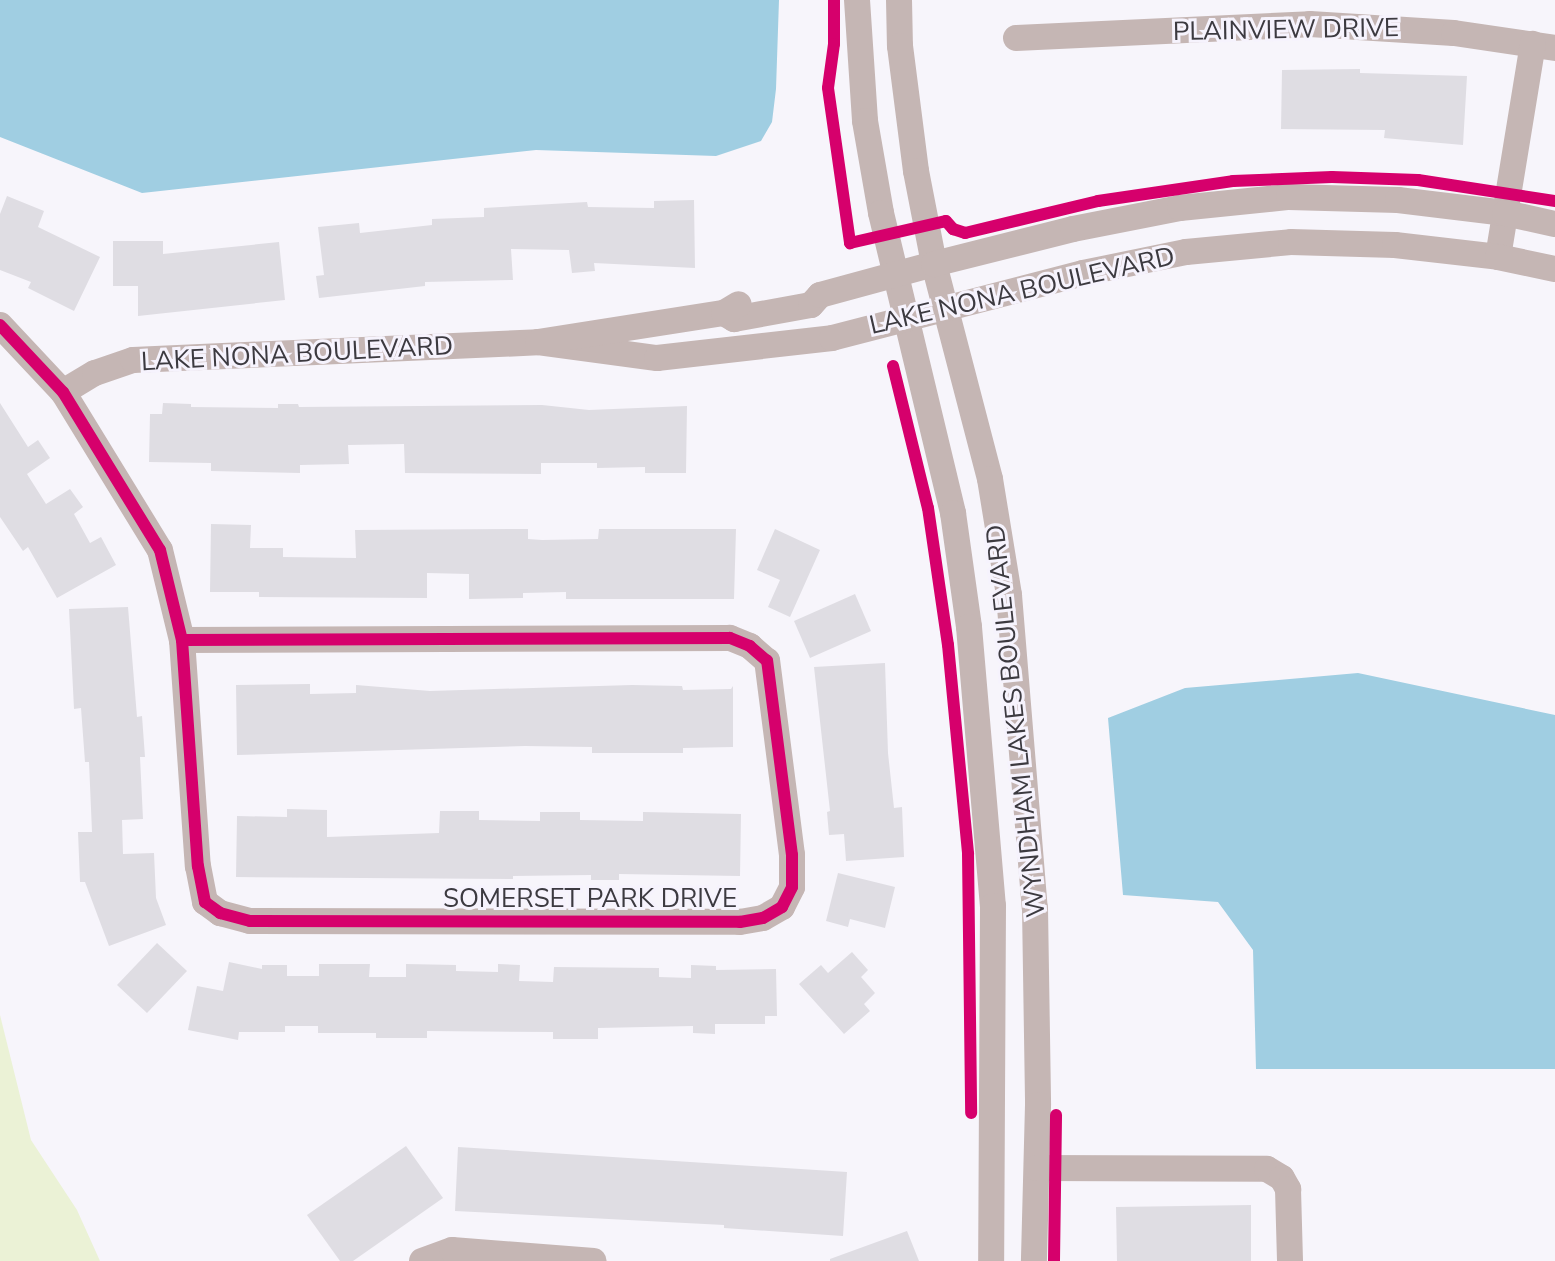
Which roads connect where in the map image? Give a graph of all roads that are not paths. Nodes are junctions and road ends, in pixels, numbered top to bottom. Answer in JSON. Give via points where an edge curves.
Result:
{"nodes":[{"id":1,"x":857,"y":0,"type":"edge"},
{"id":2,"x":899,"y":0,"type":"edge"},
{"id":3,"x":1016,"y":38,"type":"dead end"},
{"id":4,"x":1544,"y":46,"type":"edge"},
{"id":5,"x":1505,"y":213,"type":"junction"},
{"id":6,"x":1555,"y":224,"type":"edge"},
{"id":7,"x":1498,"y":257,"type":"junction"},
{"id":8,"x":934,"y":264,"type":"junction"},
{"id":9,"x":1555,"y":269,"type":"edge"},
{"id":10,"x":894,"y":274,"type":"junction"},
{"id":11,"x":945,"y":306,"type":"junction"},
{"id":12,"x":752,"y":309,"type":"junction"},
{"id":13,"x":905,"y":317,"type":"junction"},
{"id":14,"x":0,"y":325,"type":"edge"},
{"id":15,"x":538,"y":342,"type":"junction"},
{"id":16,"x":758,"y":347,"type":"junction"},
{"id":17,"x":63,"y":392,"type":"junction"},
{"id":18,"x":182,"y":640,"type":"junction"},
{"id":19,"x":1037,"y":1168,"type":"junction"},
{"id":20,"x":422,"y":1261,"type":"edge"},
{"id":21,"x":594,"y":1261,"type":"edge"},
{"id":22,"x":991,"y":1261,"type":"edge"},
{"id":23,"x":1034,"y":1261,"type":"edge"},
{"id":24,"x":1290,"y":1261,"type":"edge"}],
"edges":[{"from":1,"to":10,"type":"street","name":"WYNDHAM LAKES BOULEVARD","via":[[865,121]]},
{"from":2,"to":8,"type":"street","name":"WYNDHAM LAKES BOULEVARD","via":[[916,171]]},
{"from":3,"to":4,"type":"street","name":"PLAINVIEW DRIVE","via":[[1310,24],[1428,30]]},
{"from":4,"to":5,"type":"street"},
{"from":5,"to":6,"type":"street","name":"LAKE NONA BOULEVARD"},
{"from":5,"to":7,"type":"street"},
{"from":5,"to":8,"type":"street","name":"LAKE NONA BOULEVARD","via":[[1398,200],[1289,197],[1180,208]]},
{"from":7,"to":9,"type":"street","name":"LAKE NONA BOULEVARD"},
{"from":7,"to":11,"type":"street","name":"LAKE NONA BOULEVARD","via":[[1395,245],[1291,242],[1186,252]]},
{"from":8,"to":10,"type":"street","name":"LAKE NONA BOULEVARD"},
{"from":8,"to":11,"type":"street","name":"WYNDHAM LAKES BOULEVARD"},
{"from":10,"to":12,"type":"street","name":"LAKE NONA BOULEVARD","via":[[820,295],[808,290]]},
{"from":10,"to":13,"type":"street","name":"WYNDHAM LAKES BOULEVARD"},
{"from":11,"to":13,"type":"street","name":"LAKE NONA BOULEVARD"},
{"from":11,"to":19,"type":"street","name":"WYNDHAM LAKES BOULEVARD","via":[[990,479],[1009,595],[1035,908]]},
{"from":12,"to":15,"type":"street","name":"LAKE NONA BOULEVARD","via":[[732,306],[724,313]]},
{"from":12,"to":16,"type":"street"},
{"from":13,"to":16,"type":"street","name":"LAKE NONA BOULEVARD","via":[[832,338]]},
{"from":13,"to":22,"type":"street","name":"WYNDHAM LAKES BOULEVARD","via":[[953,513],[970,642],[993,906]]},
{"from":14,"to":17,"type":"street","name":"SOMERSET PARK DRIVE"},
{"from":15,"to":16,"type":"street","name":"LAKE NONA BOULEVARD","via":[[657,358]]},
{"from":15,"to":17,"type":"street","name":"LAKE NONA BOULEVARD","via":[[133,360]]},
{"from":17,"to":18,"type":"street","name":"SOMERSET PARK DRIVE","via":[[160,550]]},
{"from":18,"to":18,"type":"street","name":"SOMERSET PARK DRIVE","via":[[198,866],[205,902],[220,913],[250,921],[740,922],[782,907],[792,887],[767,661],[750,646],[730,638]]},
{"from":19,"to":23,"type":"street","name":"WYNDHAM LAKES BOULEVARD"},
{"from":19,"to":24,"type":"street","via":[[1267,1169],[1288,1189]]},
{"from":20,"to":21,"type":"street","via":[[452,1250]]}]}
